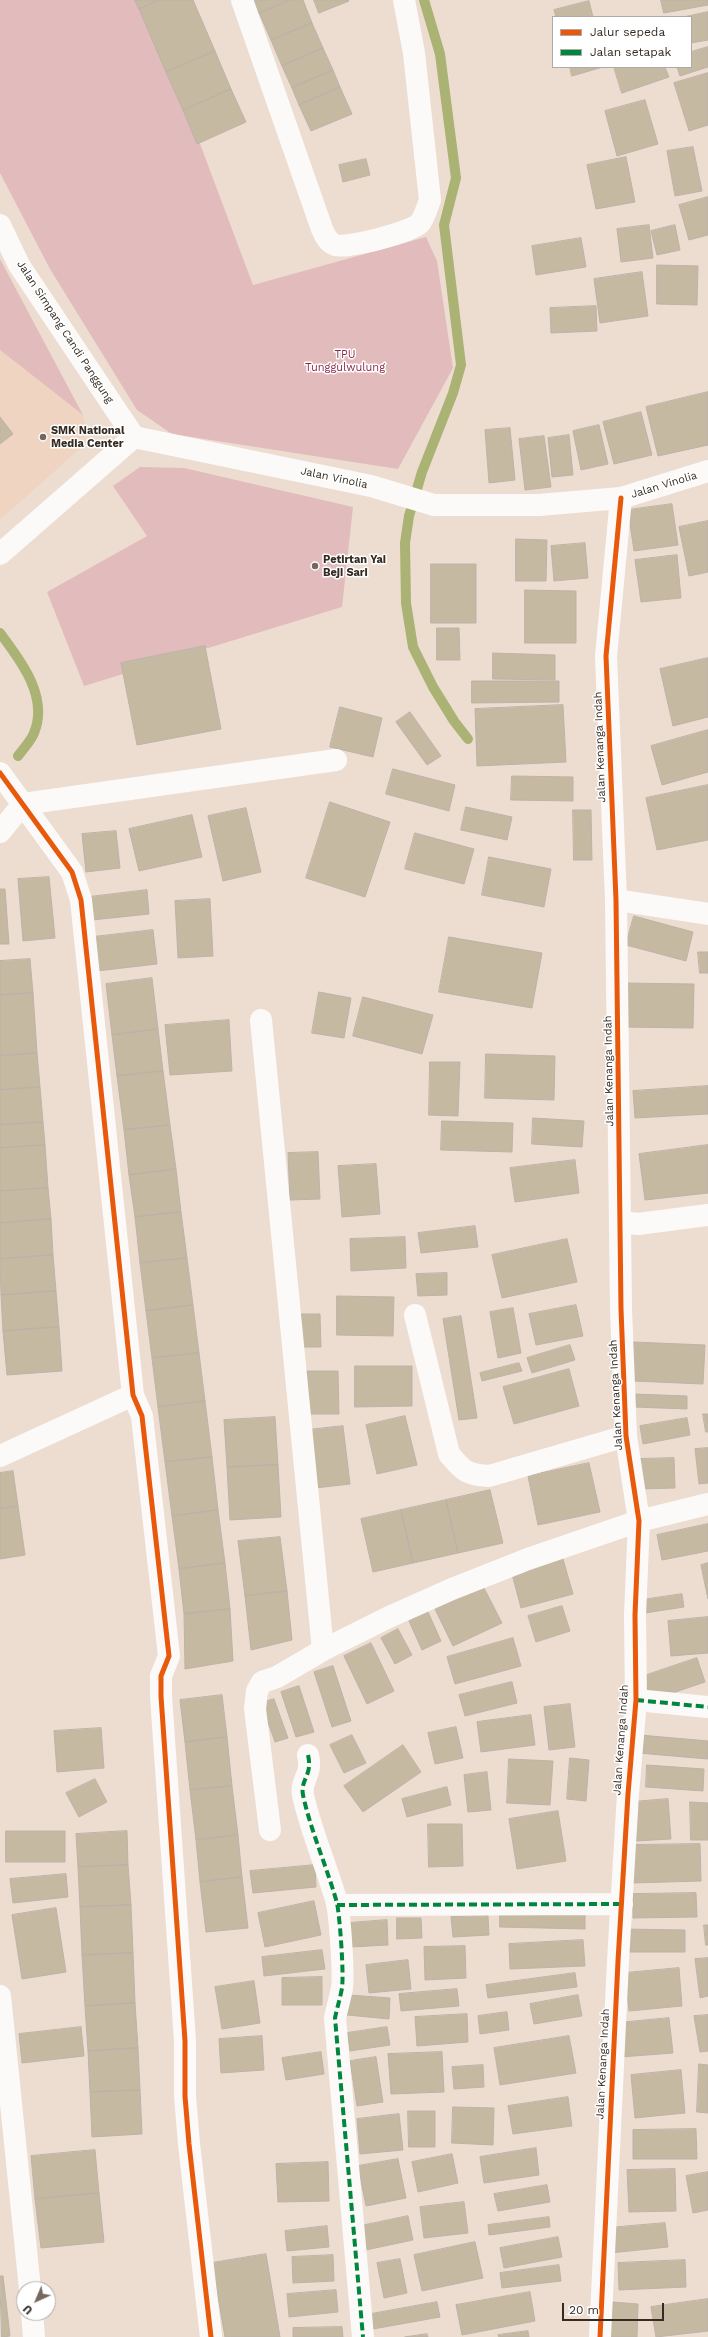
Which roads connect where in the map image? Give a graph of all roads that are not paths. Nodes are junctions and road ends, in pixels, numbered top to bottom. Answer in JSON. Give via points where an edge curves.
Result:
{"nodes":[{"id":1,"x":242,"y":0,"type":"edge"},
{"id":2,"x":404,"y":0,"type":"edge"},
{"id":3,"x":0,"y":225,"type":"edge"},
{"id":4,"x":134,"y":437,"type":"junction"},
{"id":5,"x":708,"y":471,"type":"edge"},
{"id":6,"x":621,"y":498,"type":"junction"},
{"id":7,"x":0,"y":554,"type":"edge"},
{"id":8,"x":336,"y":760,"type":"dead end"},
{"id":9,"x":0,"y":773,"type":"edge"},
{"id":10,"x":23,"y":804,"type":"junction"},
{"id":11,"x":0,"y":832,"type":"edge"},
{"id":12,"x":616,"y":900,"type":"junction"},
{"id":13,"x":708,"y":914,"type":"edge"},
{"id":14,"x":261,"y":1020,"type":"dead end"},
{"id":15,"x":708,"y":1215,"type":"edge"},
{"id":16,"x":621,"y":1222,"type":"junction"},
{"id":17,"x":415,"y":1316,"type":"dead end"},
{"id":18,"x":133,"y":1395,"type":"junction"},
{"id":19,"x":626,"y":1436,"type":"junction"},
{"id":20,"x":0,"y":1456,"type":"edge"},
{"id":21,"x":708,"y":1504,"type":"edge"},
{"id":22,"x":639,"y":1521,"type":"junction"},
{"id":23,"x":323,"y":1650,"type":"junction"},
{"id":24,"x":636,"y":1700,"type":"junction"},
{"id":25,"x":708,"y":1706,"type":"edge"},
{"id":26,"x":308,"y":1755,"type":"dead end"},
{"id":27,"x":270,"y":1830,"type":"dead end"},
{"id":28,"x":622,"y":1904,"type":"junction"},
{"id":29,"x":337,"y":1905,"type":"junction"},
{"id":30,"x":0,"y":1996,"type":"edge"},
{"id":31,"x":29,"y":2281,"type":"edge"},
{"id":32,"x":33,"y":2321,"type":"edge"},
{"id":33,"x":34,"y":2337,"type":"edge"},
{"id":34,"x":211,"y":2337,"type":"edge"},
{"id":35,"x":362,"y":2337,"type":"edge"},
{"id":36,"x":600,"y":2337,"type":"edge"}],
"edges":[{"from":1,"to":2,"type":"street","via":[[322,229],[328,241],[336,245],[349,245],[412,229],[421,223],[430,200],[414,53]]},
{"from":3,"to":4,"type":"street","name":"Jalan Simpang Candi Panggung","via":[[19,265]]},
{"from":4,"to":6,"type":"street","name":"Jalan Vinolia","via":[[371,486],[434,505],[539,505]]},
{"from":4,"to":7,"type":"street"},
{"from":5,"to":6,"type":"street","name":"Jalan Vinolia"},
{"from":6,"to":12,"type":"street","name":"Jalan Kenanga Indah","via":[[606,656]]},
{"from":8,"to":10,"type":"street"},
{"from":9,"to":10,"type":"street"},
{"from":10,"to":11,"type":"street"},
{"from":10,"to":18,"type":"street","via":[[72,872],[81,900]]},
{"from":12,"to":13,"type":"street"},
{"from":12,"to":16,"type":"street","name":"Jalan Kenanga Indah"},
{"from":14,"to":23,"type":"street"},
{"from":15,"to":16,"type":"street","via":[[638,1224]]},
{"from":16,"to":19,"type":"street","name":"Jalan Kenanga Indah","via":[[621,1309]]},
{"from":17,"to":19,"type":"street","via":[[449,1454],[459,1467],[471,1475],[489,1476]]},
{"from":18,"to":20,"type":"street"},
{"from":18,"to":34,"type":"street","via":[[142,1416],[169,1656],[161,1676],[161,1696],[185,2041],[185,2096]]},
{"from":19,"to":22,"type":"street","name":"Jalan Kenanga Indah"},
{"from":21,"to":22,"type":"street"},
{"from":22,"to":23,"type":"street","via":[[528,1559],[452,1589]]},
{"from":22,"to":24,"type":"street","name":"Jalan Kenanga Indah","via":[[635,1615]]},
{"from":23,"to":27,"type":"street","via":[[277,1677],[262,1682],[256,1691],[255,1709]]},
{"from":24,"to":25,"type":"street"},
{"from":24,"to":28,"type":"street","name":"Jalan Kenanga Indah"},
{"from":26,"to":29,"type":"street","via":[[311,1766],[303,1783],[303,1793]]},
{"from":28,"to":29,"type":"street"},
{"from":28,"to":36,"type":"street","name":"Jalan Kenanga Indah","via":[[602,2253]]},
{"from":29,"to":35,"type":"street","via":[[342,1987],[335,2018]]},
{"from":30,"to":31,"type":"street"},
{"from":32,"to":33,"type":"street"}]}
